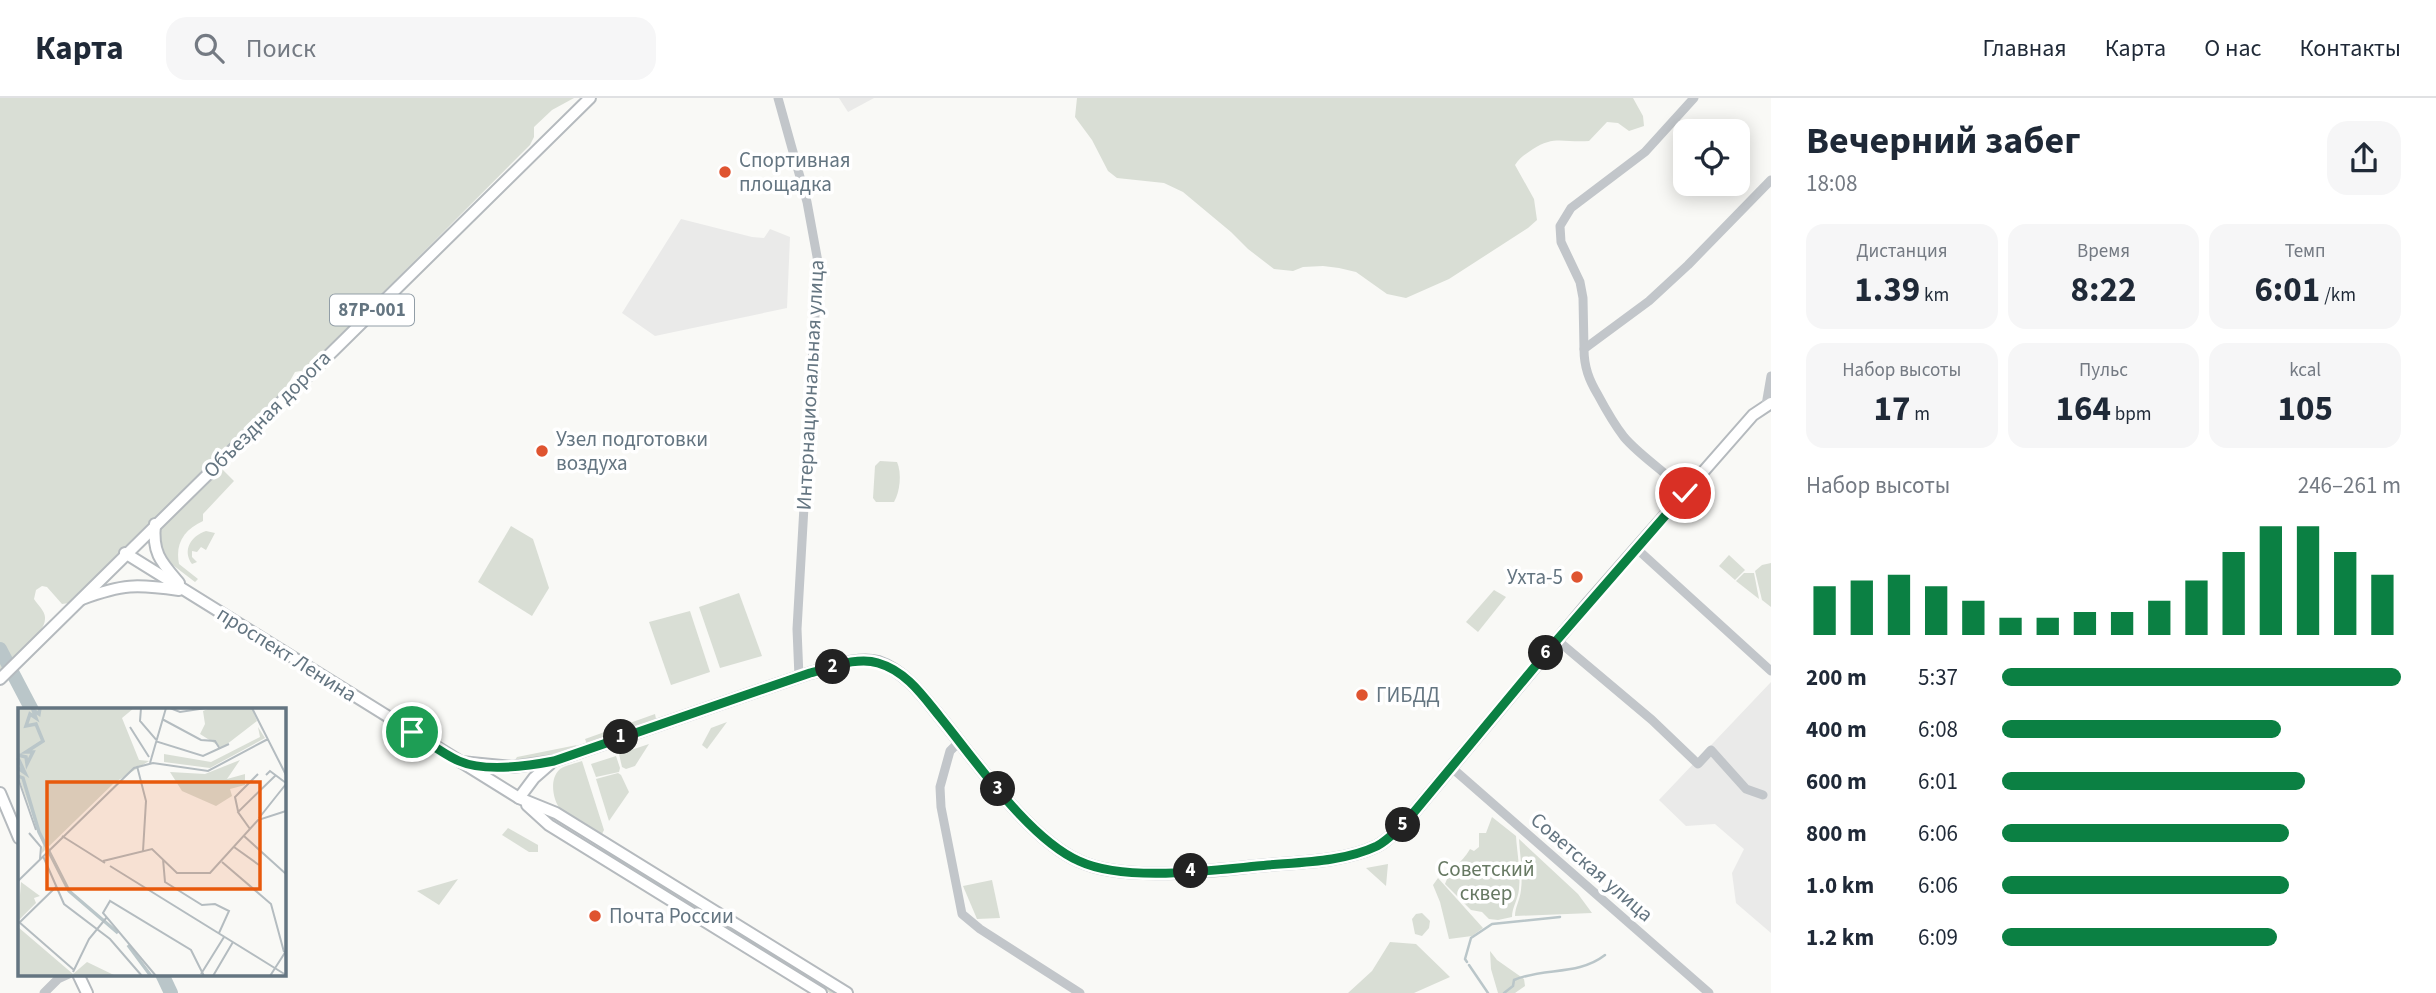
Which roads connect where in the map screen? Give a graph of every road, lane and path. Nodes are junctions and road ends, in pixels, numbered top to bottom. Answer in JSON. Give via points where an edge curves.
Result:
{"nodes":[{"id":1,"x":590,"y":98,"type":"edge"},
{"id":2,"x":778,"y":98,"type":"edge"},
{"id":3,"x":1694,"y":98,"type":"edge"},
{"id":4,"x":1771,"y":180,"type":"edge"},
{"id":5,"x":1584,"y":349,"type":"junction"},
{"id":6,"x":1771,"y":376,"type":"edge"},
{"id":7,"x":1768,"y":404,"type":"edge"},
{"id":8,"x":1685,"y":493,"type":"junction"},
{"id":9,"x":155,"y":524,"type":"junction"},
{"id":10,"x":1637,"y":549,"type":"junction"},
{"id":11,"x":125,"y":553,"type":"junction"},
{"id":12,"x":185,"y":590,"type":"junction"},
{"id":13,"x":77,"y":601,"type":"junction"},
{"id":14,"x":1557,"y":640,"type":"junction"},
{"id":15,"x":1771,"y":671,"type":"edge"},
{"id":16,"x":799,"y":677,"type":"junction"},
{"id":17,"x":0,"y":679,"type":"edge"},
{"id":18,"x":960,"y":741,"type":"junction"},
{"id":19,"x":554,"y":761,"type":"junction"},
{"id":20,"x":461,"y":762,"type":"junction"},
{"id":21,"x":1452,"y":768,"type":"junction"},
{"id":22,"x":0,"y":793,"type":"edge"},
{"id":23,"x":1763,"y":794,"type":"dead end"},
{"id":24,"x":519,"y":798,"type":"junction"},
{"id":25,"x":18,"y":836,"type":"edge"},
{"id":26,"x":65,"y":976,"type":"edge"},
{"id":27,"x":79,"y":976,"type":"edge"},
{"id":28,"x":44,"y":993,"type":"edge"},
{"id":29,"x":87,"y":993,"type":"edge"},
{"id":30,"x":821,"y":993,"type":"edge"},
{"id":31,"x":847,"y":993,"type":"edge"},
{"id":32,"x":1080,"y":993,"type":"edge"},
{"id":33,"x":1709,"y":993,"type":"edge"}],
"edges":[{"from":1,"to":9,"type":"main road","name":"Объездная дорога","number":"87Р-001"},
{"from":2,"to":16,"type":"street","name":"Интернациональная улица","via":[[807,202],[818,262],[797,629]]},
{"from":3,"to":5,"type":"street","via":[[1644,152],[1571,208],[1560,226],[1561,242],[1580,282]]},
{"from":4,"to":5,"type":"street","via":[[1688,265]]},
{"from":5,"to":8,"type":"street","via":[[1591,384],[1625,438]]},
{"from":6,"to":7,"type":"street"},
{"from":7,"to":8,"type":"main road"},
{"from":8,"to":10,"type":"main road"},
{"from":9,"to":11,"type":"main road","number":"87Р-001"},
{"from":9,"to":12,"type":"main road","via":[[161,562]]},
{"from":10,"to":14,"type":"main road"},
{"from":10,"to":15,"type":"street"},
{"from":11,"to":12,"type":"main road","name":"проспект Ленина"},
{"from":11,"to":13,"type":"main road","number":"87Р-001"},
{"from":12,"to":13,"type":"main road","via":[[114,587]]},
{"from":12,"to":20,"type":"main road","name":"проспект Ленина"},
{"from":13,"to":17,"type":"main road","number":"87Р-001"},
{"from":14,"to":21,"type":"main road"},
{"from":14,"to":23,"type":"street","via":[[1699,764],[1712,750],[1746,789]]},
{"from":16,"to":18,"type":"main road","via":[[846,663],[875,662],[899,671]]},
{"from":16,"to":19,"type":"main road"},
{"from":18,"to":21,"type":"main road","via":[[1012,807],[1062,853],[1105,870],[1143,874],[1351,856],[1379,845],[1405,823]]},
{"from":18,"to":32,"type":"street","via":[[950,751],[940,787],[962,914]]},
{"from":19,"to":20,"type":"main road","via":[[513,767]]},
{"from":19,"to":24,"type":"main road"},
{"from":20,"to":24,"type":"main road","name":"проспект Ленина"},
{"from":21,"to":33,"type":"street","name":"Советская улица"},
{"from":22,"to":25,"type":"main road"},
{"from":24,"to":30,"type":"main road","name":"проспект Ленина","via":[[549,825]]},
{"from":24,"to":31,"type":"main road","name":"проспект Ленина","via":[[556,813]]},
{"from":26,"to":28,"type":"street"},
{"from":27,"to":29,"type":"main road"}]}
